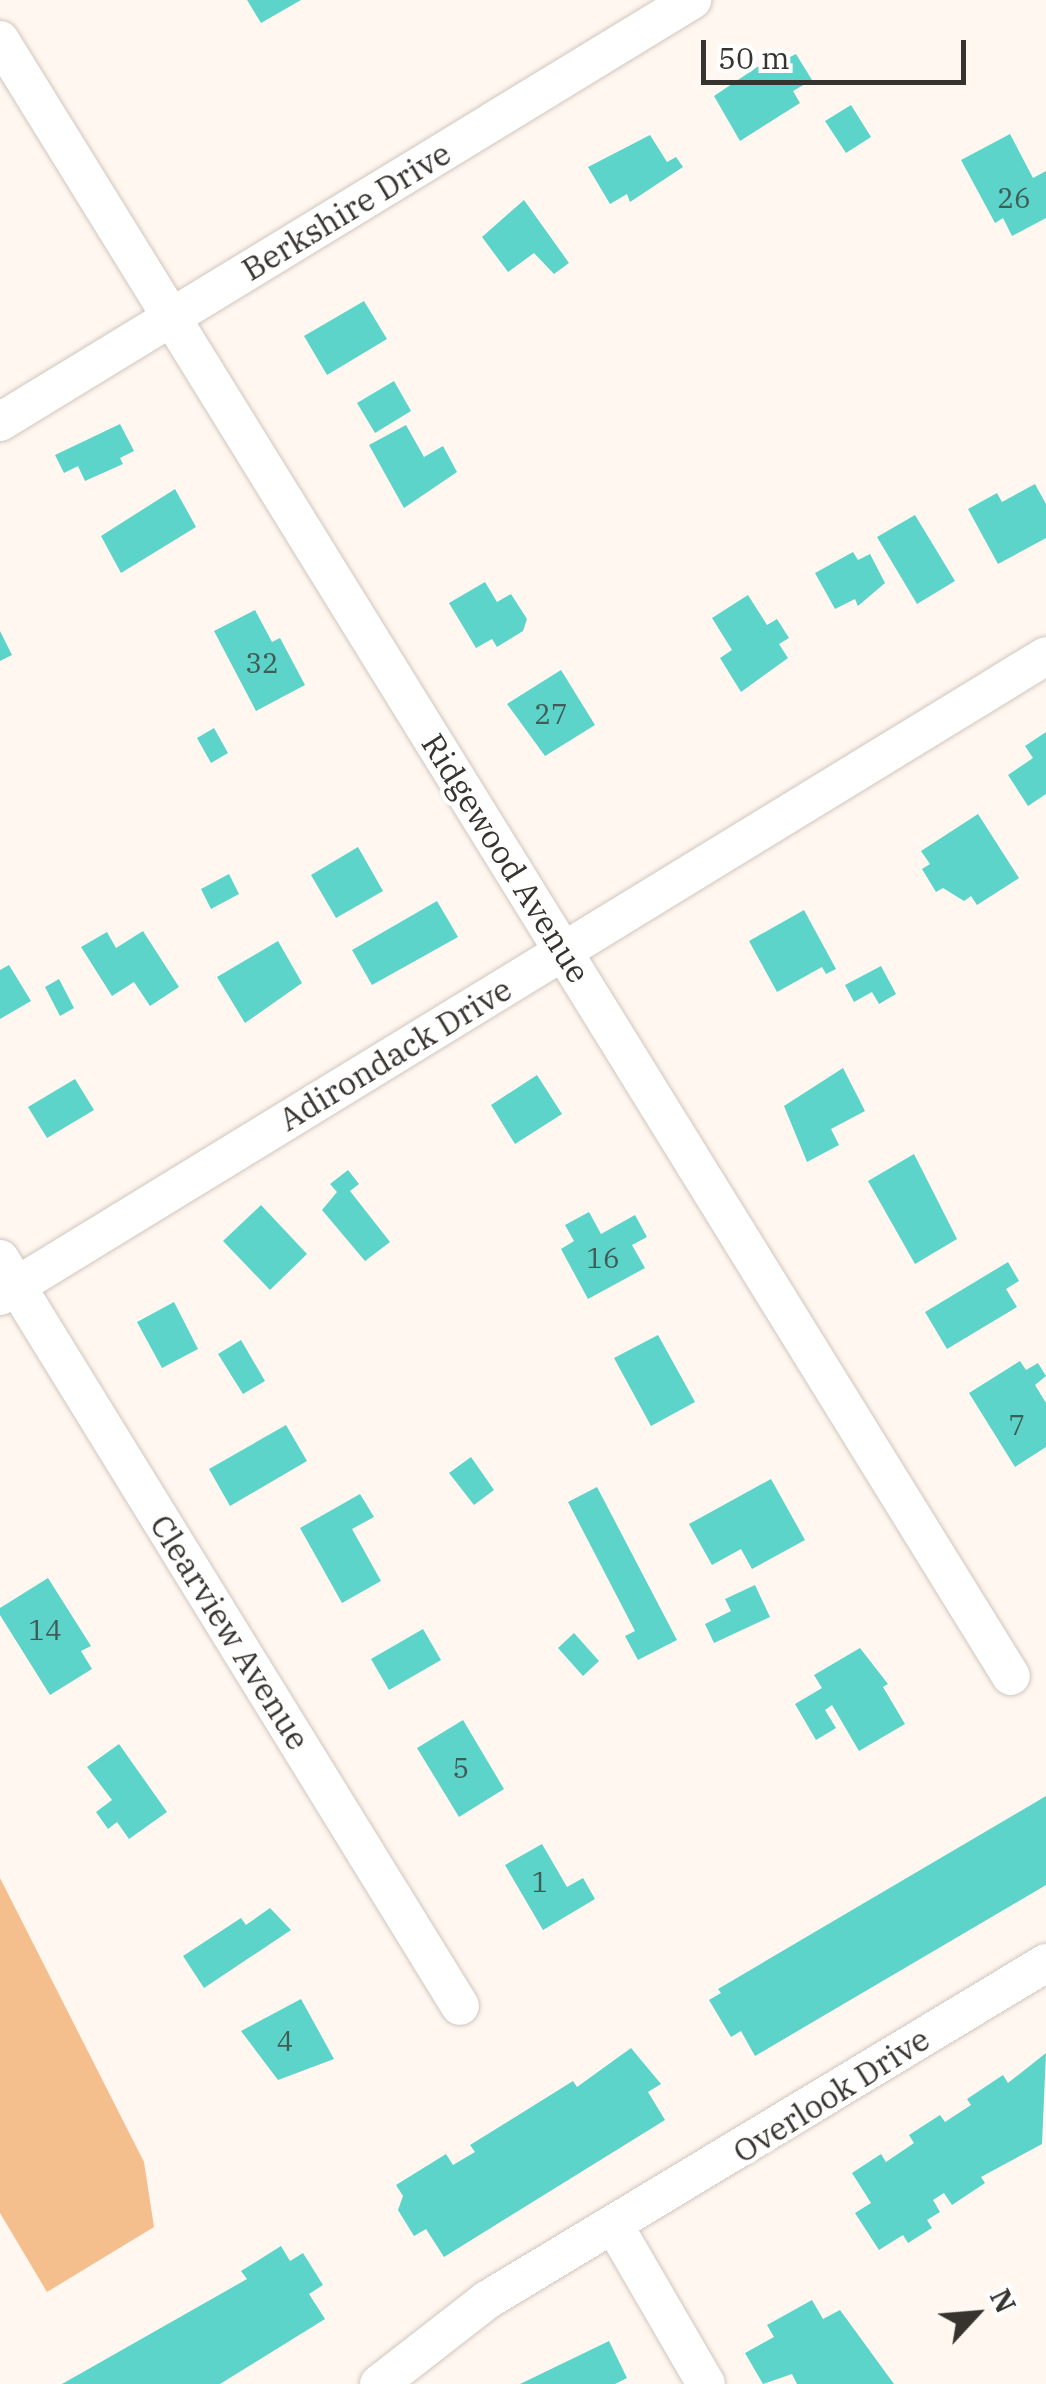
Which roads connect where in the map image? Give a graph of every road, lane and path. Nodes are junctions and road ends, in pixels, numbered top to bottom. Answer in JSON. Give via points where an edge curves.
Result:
{"nodes":[{"id":1,"x":692,"y":0,"type":"edge"},
{"id":2,"x":0,"y":40,"type":"edge"},
{"id":3,"x":172,"y":318,"type":"junction"},
{"id":4,"x":0,"y":422,"type":"edge"},
{"id":5,"x":1046,"y":656,"type":"edge"},
{"id":6,"x":564,"y":951,"type":"junction"},
{"id":7,"x":6,"y":1280,"type":"edge"},
{"id":8,"x":1011,"y":1676,"type":"dead end"},
{"id":9,"x":1046,"y":1963,"type":"edge"},
{"id":10,"x":460,"y":2006,"type":"dead end"},
{"id":11,"x":615,"y":2227,"type":"junction"},
{"id":12,"x":378,"y":2384,"type":"edge"},
{"id":13,"x":706,"y":2384,"type":"edge"}],
"edges":[{"from":1,"to":3,"type":"street","name":"Berkshire Drive"},
{"from":2,"to":3,"type":"street","name":"Ridgewood Avenue"},
{"from":3,"to":4,"type":"street","name":"Berkshire Drive"},
{"from":3,"to":6,"type":"street","name":"Ridgewood Avenue"},
{"from":5,"to":6,"type":"street","name":"Adirondack Drive"},
{"from":6,"to":7,"type":"street","name":"Adirondack Drive"},
{"from":6,"to":8,"type":"street","name":"Ridgewood Avenue"},
{"from":7,"to":10,"type":"street","name":"Clearview Avenue"},
{"from":9,"to":11,"type":"street","name":"Overlook Drive"},
{"from":11,"to":12,"type":"street","name":"Overlook Drive","via":[[487,2300]]},
{"from":11,"to":13,"type":"street"}]}
